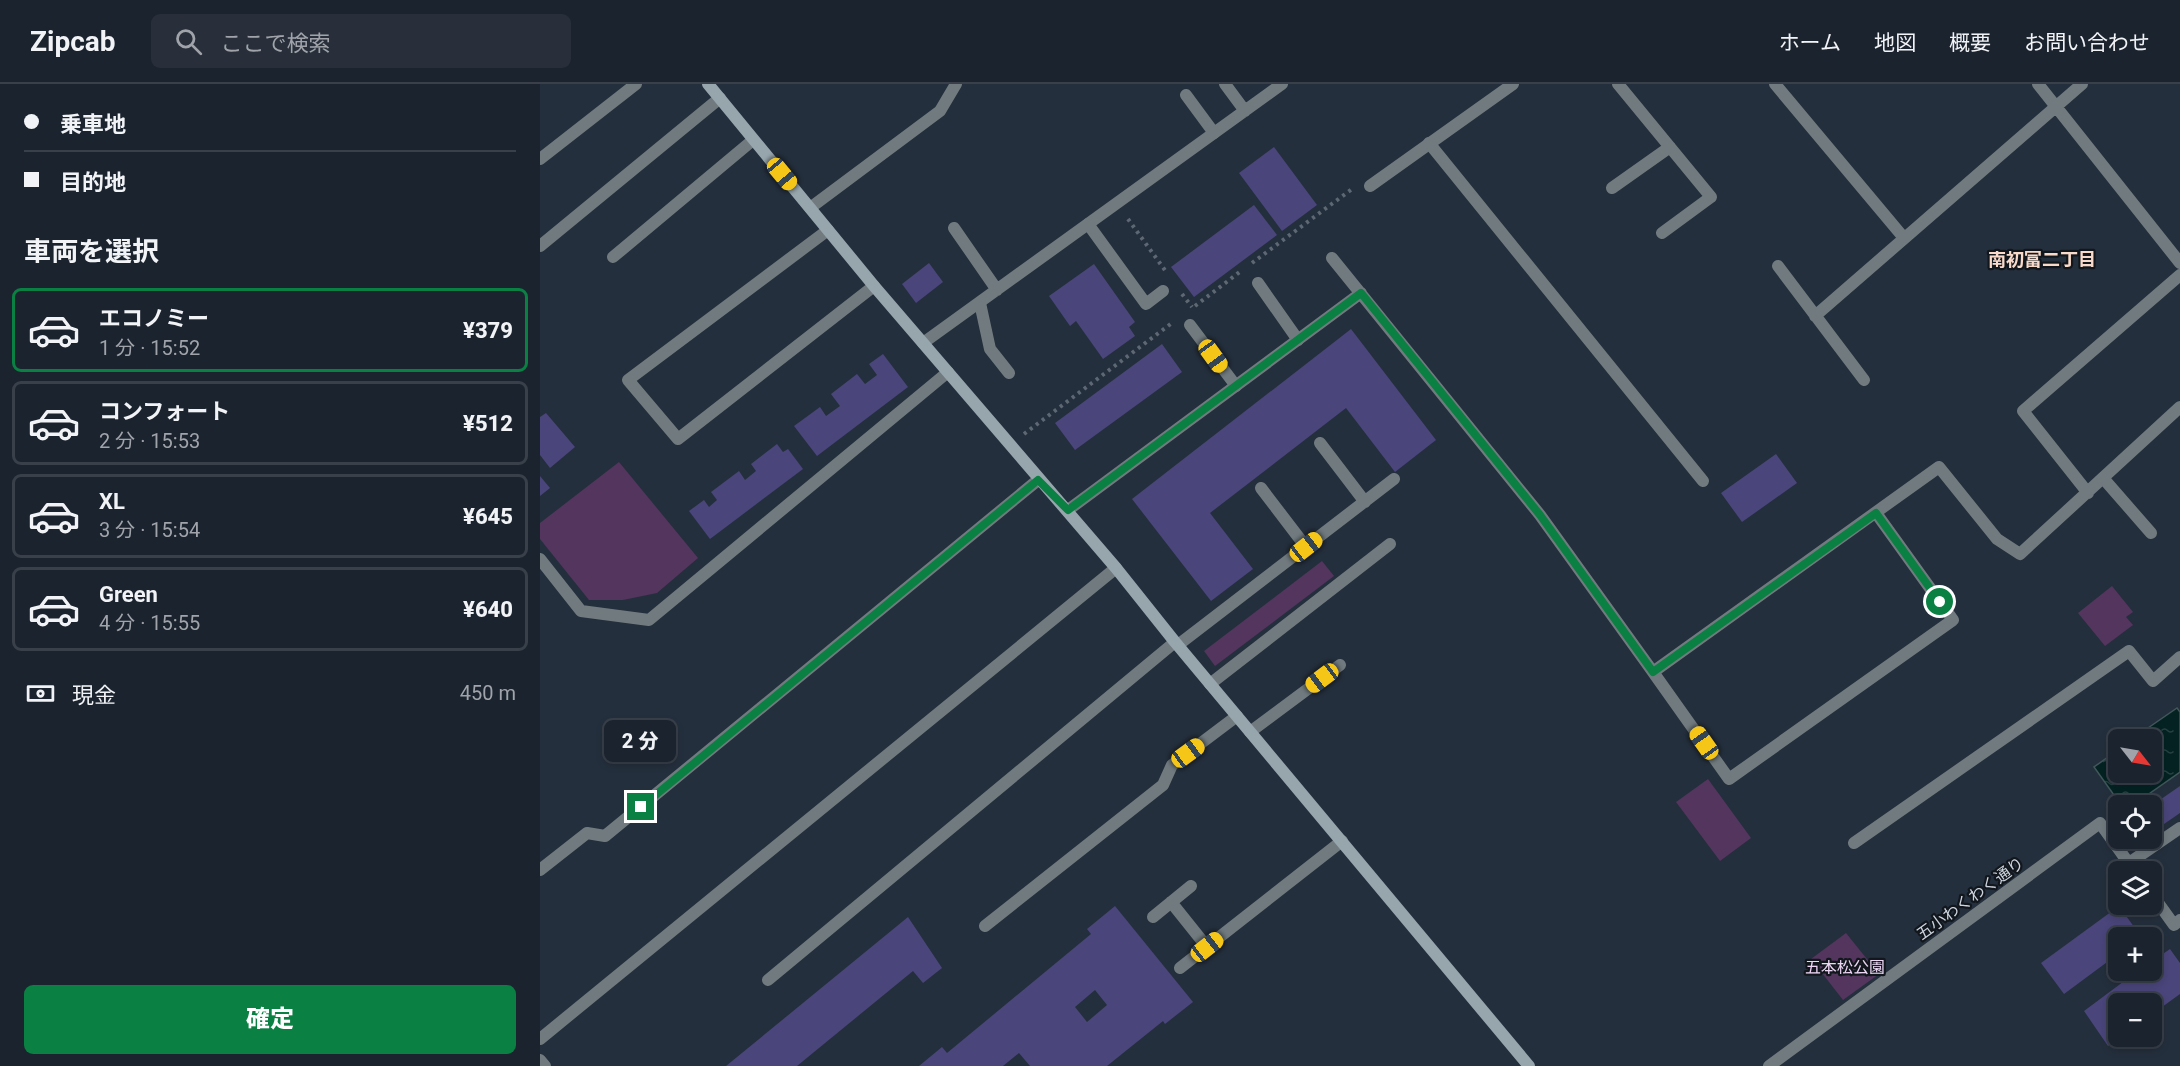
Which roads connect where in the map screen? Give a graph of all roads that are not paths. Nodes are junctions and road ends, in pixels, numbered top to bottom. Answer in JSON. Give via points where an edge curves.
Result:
{"nodes":[{"id":1,"x":636,"y":84,"type":"edge"},
{"id":2,"x":708,"y":84,"type":"edge"},
{"id":3,"x":956,"y":84,"type":"edge"},
{"id":4,"x":1225,"y":84,"type":"edge"},
{"id":5,"x":1282,"y":84,"type":"edge"},
{"id":6,"x":1513,"y":84,"type":"edge"},
{"id":7,"x":1618,"y":84,"type":"edge"},
{"id":8,"x":1775,"y":84,"type":"edge"},
{"id":9,"x":2038,"y":84,"type":"edge"},
{"id":10,"x":2082,"y":84,"type":"edge"},
{"id":11,"x":1186,"y":95,"type":"dead end"},
{"id":12,"x":720,"y":98,"type":"junction"},
{"id":13,"x":2056,"y":107,"type":"junction"},
{"id":14,"x":1245,"y":111,"type":"junction"},
{"id":15,"x":1214,"y":133,"type":"junction"},
{"id":16,"x":753,"y":140,"type":"junction"},
{"id":17,"x":1429,"y":143,"type":"junction"},
{"id":18,"x":1670,"y":147,"type":"junction"},
{"id":19,"x":540,"y":159,"type":"edge"},
{"id":20,"x":1370,"y":186,"type":"dead end"},
{"id":21,"x":1612,"y":188,"type":"dead end"},
{"id":22,"x":810,"y":208,"type":"junction"},
{"id":23,"x":1088,"y":225,"type":"junction"},
{"id":24,"x":954,"y":228,"type":"dead end"},
{"id":25,"x":828,"y":230,"type":"junction"},
{"id":26,"x":1662,"y":233,"type":"dead end"},
{"id":27,"x":1904,"y":238,"type":"junction"},
{"id":28,"x":540,"y":246,"type":"edge"},
{"id":29,"x":613,"y":256,"type":"dead end"},
{"id":30,"x":1332,"y":258,"type":"dead end"},
{"id":31,"x":2180,"y":263,"type":"edge"},
{"id":32,"x":1778,"y":266,"type":"dead end"},
{"id":33,"x":2180,"y":275,"type":"edge"},
{"id":34,"x":1258,"y":283,"type":"dead end"},
{"id":35,"x":874,"y":286,"type":"junction"},
{"id":36,"x":997,"y":290,"type":"junction"},
{"id":37,"x":1163,"y":291,"type":"dead end"},
{"id":38,"x":1361,"y":293,"type":"junction"},
{"id":39,"x":980,"y":303,"type":"junction"},
{"id":40,"x":1815,"y":316,"type":"junction"},
{"id":41,"x":1190,"y":325,"type":"dead end"},
{"id":42,"x":1298,"y":340,"type":"junction"},
{"id":43,"x":923,"y":344,"type":"junction"},
{"id":44,"x":948,"y":372,"type":"junction"},
{"id":45,"x":1009,"y":373,"type":"dead end"},
{"id":46,"x":1864,"y":380,"type":"dead end"},
{"id":47,"x":1236,"y":386,"type":"junction"},
{"id":48,"x":2180,"y":408,"type":"edge"},
{"id":49,"x":1320,"y":443,"type":"dead end"},
{"id":50,"x":2103,"y":478,"type":"junction"},
{"id":51,"x":1038,"y":480,"type":"junction"},
{"id":52,"x":1394,"y":480,"type":"dead end"},
{"id":53,"x":1703,"y":482,"type":"dead end"},
{"id":54,"x":1261,"y":488,"type":"dead end"},
{"id":55,"x":2088,"y":493,"type":"junction"},
{"id":56,"x":1365,"y":502,"type":"junction"},
{"id":57,"x":1068,"y":510,"type":"junction"},
{"id":58,"x":1876,"y":513,"type":"junction"},
{"id":59,"x":2151,"y":533,"type":"dead end"},
{"id":60,"x":1390,"y":544,"type":"dead end"},
{"id":61,"x":1306,"y":547,"type":"junction"},
{"id":62,"x":540,"y":560,"type":"edge"},
{"id":63,"x":1116,"y":568,"type":"junction"},
{"id":64,"x":1177,"y":644,"type":"junction"},
{"id":65,"x":2180,"y":657,"type":"edge"},
{"id":66,"x":1340,"y":664,"type":"dead end"},
{"id":67,"x":1653,"y":672,"type":"junction"},
{"id":68,"x":1210,"y":684,"type":"junction"},
{"id":69,"x":1237,"y":716,"type":"junction"},
{"id":70,"x":1250,"y":732,"type":"junction"},
{"id":71,"x":2180,"y":828,"type":"edge"},
{"id":72,"x":1342,"y":841,"type":"junction"},
{"id":73,"x":1854,"y":843,"type":"dead end"},
{"id":74,"x":2128,"y":861,"type":"edge"},
{"id":75,"x":2139,"y":861,"type":"edge"},
{"id":76,"x":540,"y":870,"type":"edge"},
{"id":77,"x":1191,"y":886,"type":"dead end"},
{"id":78,"x":1171,"y":902,"type":"junction"},
{"id":79,"x":2162,"y":909,"type":"edge"},
{"id":80,"x":1153,"y":916,"type":"dead end"},
{"id":81,"x":2180,"y":920,"type":"edge"},
{"id":82,"x":985,"y":927,"type":"dead end"},
{"id":83,"x":1207,"y":947,"type":"junction"},
{"id":84,"x":1180,"y":968,"type":"dead end"},
{"id":85,"x":768,"y":980,"type":"dead end"},
{"id":86,"x":540,"y":1039,"type":"edge"},
{"id":87,"x":540,"y":1060,"type":"edge"},
{"id":88,"x":545,"y":1066,"type":"edge"},
{"id":89,"x":1529,"y":1066,"type":"edge"},
{"id":90,"x":1769,"y":1066,"type":"edge"}],
"edges":[{"from":1,"to":19,"type":"street"},
{"from":2,"to":12,"type":"street"},
{"from":3,"to":22,"type":"street","via":[[940,111]]},
{"from":4,"to":14,"type":"street"},
{"from":5,"to":14,"type":"street"},
{"from":6,"to":17,"type":"street"},
{"from":7,"to":18,"type":"street"},
{"from":8,"to":27,"type":"street"},
{"from":9,"to":13,"type":"street"},
{"from":10,"to":13,"type":"street"},
{"from":11,"to":15,"type":"street"},
{"from":12,"to":16,"type":"street"},
{"from":12,"to":28,"type":"street"},
{"from":13,"to":27,"type":"street"},
{"from":13,"to":31,"type":"street"},
{"from":14,"to":15,"type":"street"},
{"from":15,"to":23,"type":"street"},
{"from":16,"to":22,"type":"street"},
{"from":16,"to":29,"type":"street"},
{"from":17,"to":20,"type":"street"},
{"from":17,"to":53,"type":"street"},
{"from":18,"to":21,"type":"street"},
{"from":18,"to":26,"type":"street","via":[[1711,197]]},
{"from":22,"to":25,"type":"street"},
{"from":23,"to":36,"type":"street"},
{"from":23,"to":37,"type":"street","via":[[1146,304]]},
{"from":24,"to":36,"type":"street"},
{"from":25,"to":35,"type":"street"},
{"from":25,"to":35,"type":"street","via":[[628,381],[678,439]]},
{"from":27,"to":40,"type":"street"},
{"from":30,"to":38,"type":"street"},
{"from":32,"to":40,"type":"street"},
{"from":33,"to":55,"type":"street","via":[[2023,411]]},
{"from":34,"to":42,"type":"street"},
{"from":35,"to":43,"type":"street"},
{"from":36,"to":39,"type":"street"},
{"from":38,"to":42,"type":"street"},
{"from":38,"to":67,"type":"street","via":[[1540,515]]},
{"from":39,"to":43,"type":"street"},
{"from":39,"to":45,"type":"street","via":[[990,350]]},
{"from":40,"to":46,"type":"street"},
{"from":41,"to":47,"type":"street"},
{"from":42,"to":47,"type":"street"},
{"from":43,"to":44,"type":"street"},
{"from":44,"to":51,"type":"street"},
{"from":44,"to":62,"type":"street","via":[[649,620],[581,611]]},
{"from":47,"to":57,"type":"street"},
{"from":48,"to":50,"type":"street"},
{"from":49,"to":56,"type":"street"},
{"from":50,"to":55,"type":"street"},
{"from":50,"to":59,"type":"street"},
{"from":51,"to":57,"type":"street"},
{"from":51,"to":76,"type":"street","via":[[605,836],[587,833]]},
{"from":52,"to":56,"type":"street"},
{"from":54,"to":61,"type":"street"},
{"from":55,"to":58,"type":"street","via":[[2020,554],[1997,539],[1939,467]]},
{"from":56,"to":61,"type":"street"},
{"from":57,"to":63,"type":"street"},
{"from":58,"to":67,"type":"street"},
{"from":58,"to":67,"type":"street","via":[[1953,620],[1729,779]]},
{"from":60,"to":68,"type":"street"},
{"from":61,"to":64,"type":"street"},
{"from":63,"to":64,"type":"street"},
{"from":63,"to":86,"type":"street"},
{"from":64,"to":68,"type":"street"},
{"from":64,"to":85,"type":"street"},
{"from":65,"to":73,"type":"street","via":[[2153,681],[2129,651]]},
{"from":66,"to":70,"type":"street"},
{"from":68,"to":69,"type":"street"},
{"from":69,"to":70,"type":"street"},
{"from":69,"to":82,"type":"street","via":[[1172,765],[1163,784]]},
{"from":70,"to":72,"type":"street"},
{"from":71,"to":75,"type":"street","name":"五小わくわく通り"},
{"from":72,"to":83,"type":"street"},
{"from":72,"to":89,"type":"street"},
{"from":74,"to":90,"type":"street","name":"五小わくわく通り","via":[[2100,823]]},
{"from":77,"to":78,"type":"street"},
{"from":78,"to":80,"type":"street"},
{"from":78,"to":83,"type":"street"},
{"from":79,"to":81,"type":"street","via":[[2174,925]]},
{"from":83,"to":84,"type":"street"},
{"from":87,"to":88,"type":"street"}]}
